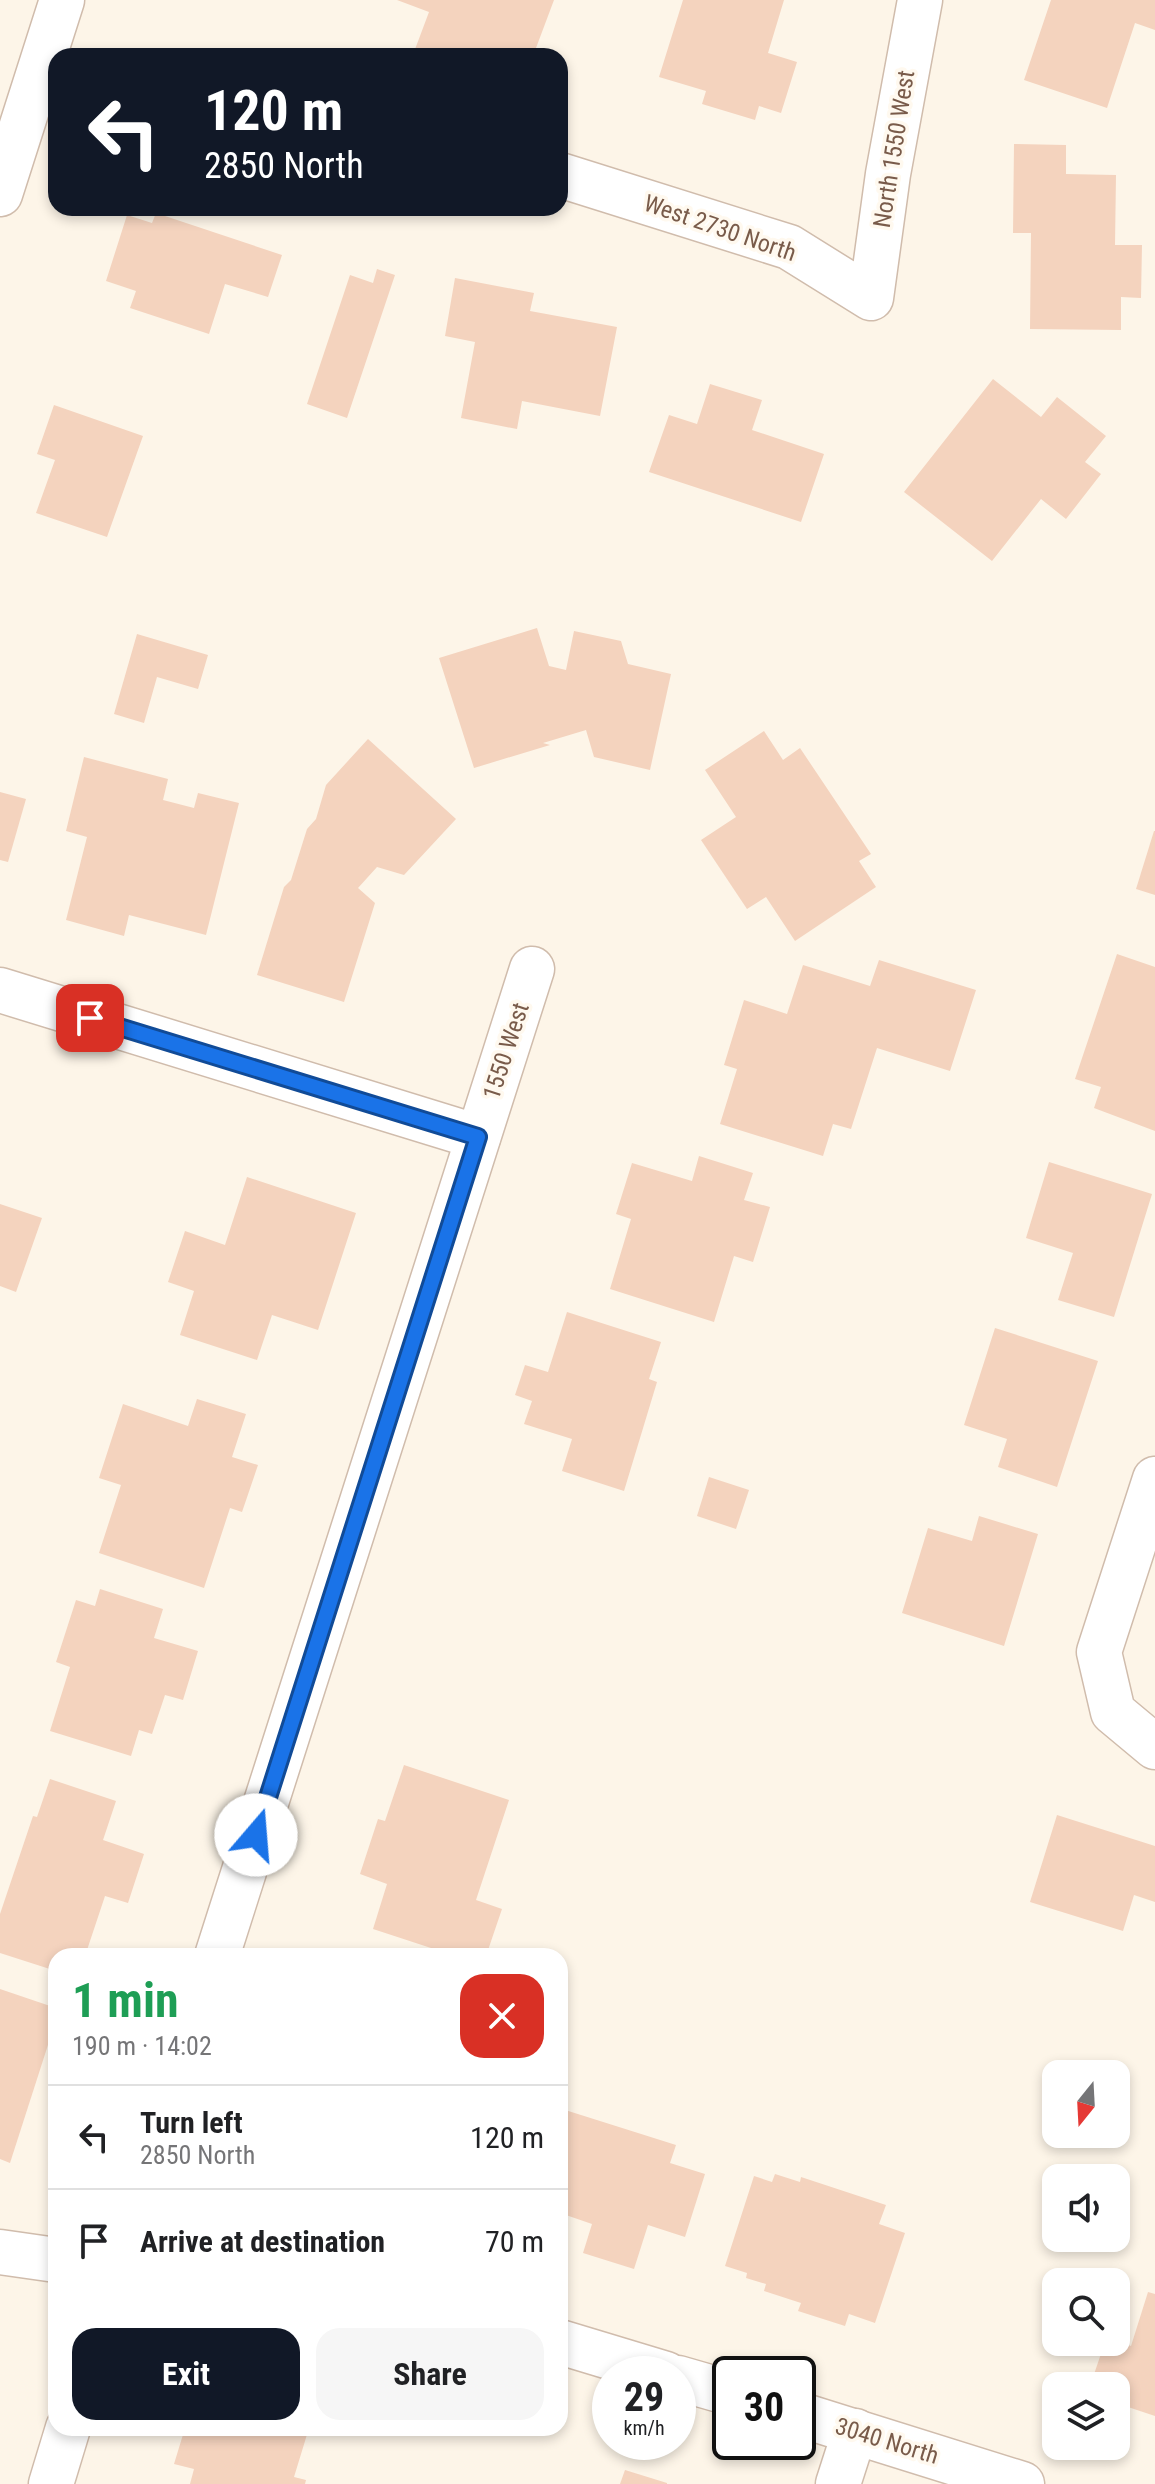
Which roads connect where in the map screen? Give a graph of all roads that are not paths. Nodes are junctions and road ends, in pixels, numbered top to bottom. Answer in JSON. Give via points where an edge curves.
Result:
{"nodes":[{"id":1,"x":62,"y":0,"type":"edge"},
{"id":2,"x":920,"y":0,"type":"edge"},
{"id":3,"x":52,"y":48,"type":"edge"},
{"id":4,"x":48,"y":66,"type":"edge"},
{"id":5,"x":568,"y":178,"type":"edge"},
{"id":6,"x":0,"y":194,"type":"edge"},
{"id":7,"x":871,"y":298,"type":"joint"},
{"id":8,"x":532,"y":969,"type":"dead end"},
{"id":9,"x":0,"y":990,"type":"edge"},
{"id":10,"x":478,"y":1137,"type":"junction"},
{"id":11,"x":1155,"y":1479,"type":"edge"},
{"id":12,"x":1155,"y":1747,"type":"edge"},
{"id":13,"x":220,"y":1948,"type":"edge"},
{"id":14,"x":0,"y":2252,"type":"edge"},
{"id":15,"x":48,"y":2259,"type":"edge"},
{"id":16,"x":568,"y":2344,"type":"edge"},
{"id":17,"x":606,"y":2356,"type":"edge"},
{"id":18,"x":816,"y":2419,"type":"edge"},
{"id":19,"x":855,"y":2431,"type":"junction"},
{"id":20,"x":66,"y":2436,"type":"edge"},
{"id":21,"x":51,"y":2484,"type":"edge"},
{"id":22,"x":838,"y":2484,"type":"edge"},
{"id":23,"x":1022,"y":2484,"type":"edge"}],
"edges":[{"from":1,"to":3,"type":"street"},
{"from":2,"to":7,"type":"street","name":"North 1550 West"},
{"from":4,"to":6,"type":"street"},
{"from":5,"to":7,"type":"street","name":"West 2730 North","via":[[789,247]]},
{"from":8,"to":10,"type":"street","name":"1550 West"},
{"from":9,"to":10,"type":"street"},
{"from":10,"to":13,"type":"street","name":"1550 West"},
{"from":11,"to":12,"type":"street","via":[[1099,1652],[1113,1712]]},
{"from":14,"to":15,"type":"street"},
{"from":16,"to":17,"type":"street"},
{"from":18,"to":19,"type":"street","name":"3040 North"},
{"from":19,"to":22,"type":"street"},
{"from":19,"to":23,"type":"street","name":"3040 North"},
{"from":20,"to":21,"type":"street"}]}
